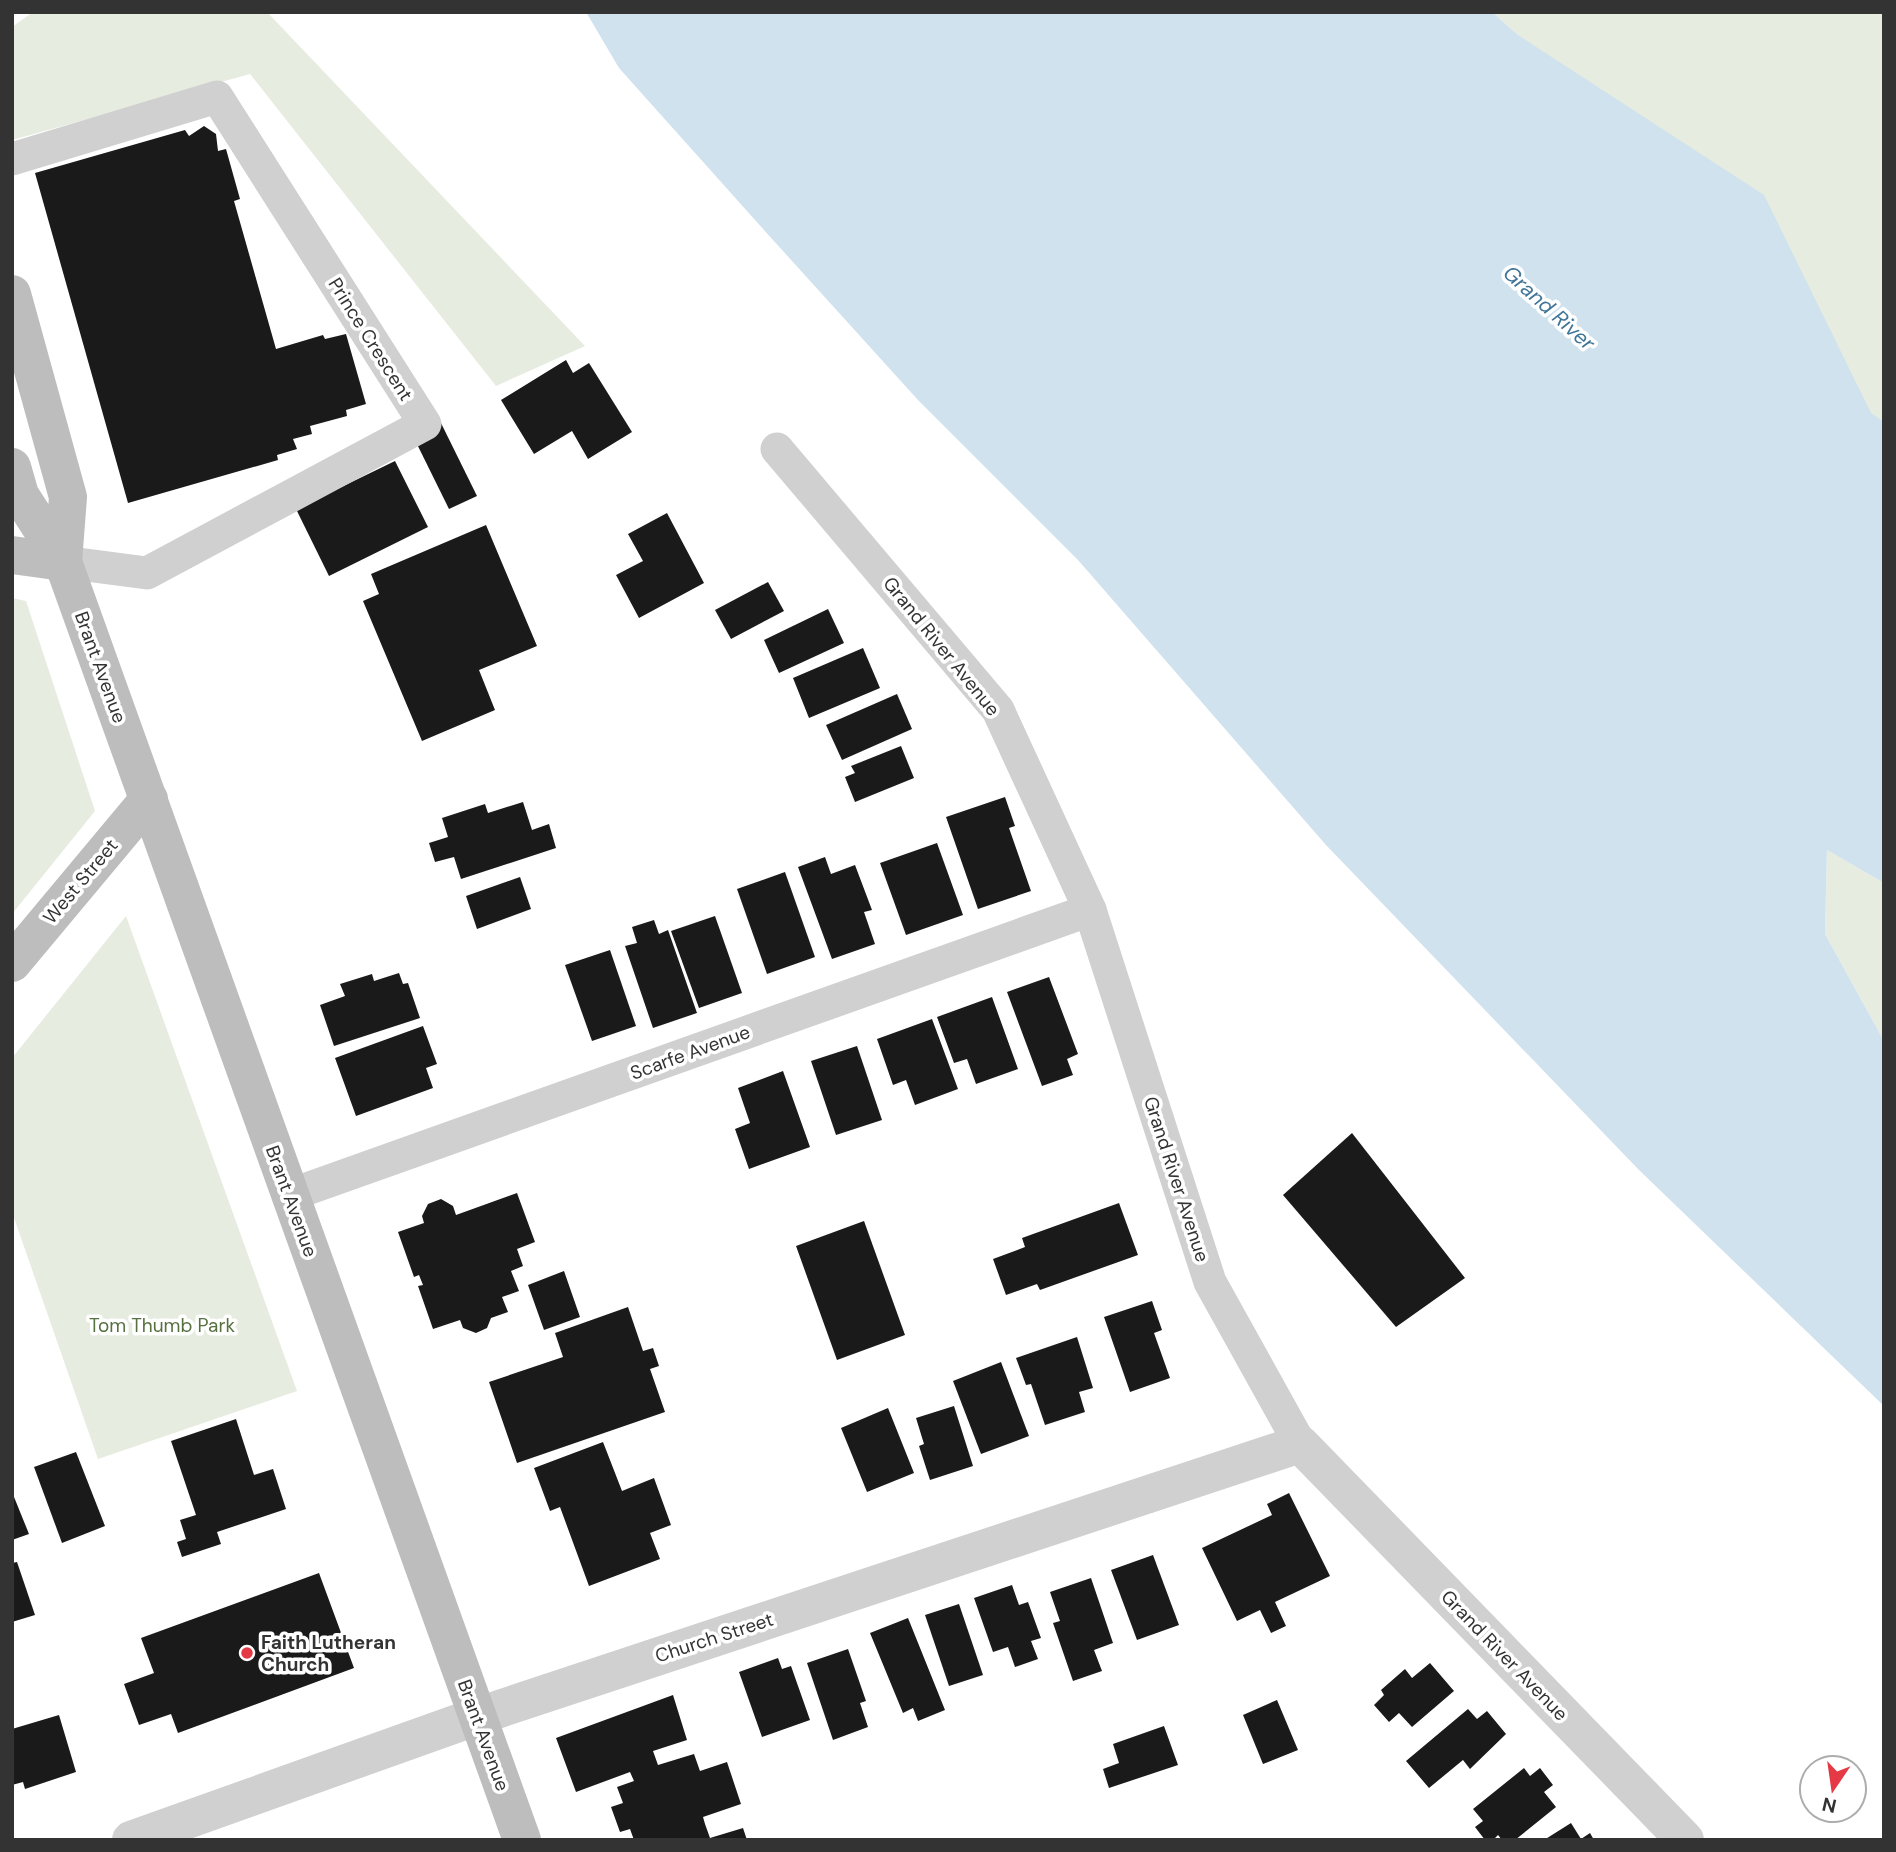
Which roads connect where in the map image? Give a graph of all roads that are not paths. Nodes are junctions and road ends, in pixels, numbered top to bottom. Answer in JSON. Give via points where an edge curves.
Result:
{"nodes":[{"id":1,"x":12,"y":159,"type":"edge"},
{"id":2,"x":12,"y":294,"type":"edge"},
{"id":3,"x":777,"y":449,"type":"dead end"},
{"id":4,"x":12,"y":467,"type":"edge"},
{"id":5,"x":12,"y":555,"type":"edge"},
{"id":6,"x":63,"y":562,"type":"junction"},
{"id":7,"x":149,"y":799,"type":"junction"},
{"id":8,"x":1090,"y":910,"type":"junction"},
{"id":9,"x":12,"y":963,"type":"edge"},
{"id":10,"x":290,"y":1195,"type":"junction"},
{"id":11,"x":1300,"y":1444,"type":"junction"},
{"id":12,"x":478,"y":1716,"type":"junction"},
{"id":13,"x":131,"y":1840,"type":"edge"},
{"id":14,"x":522,"y":1840,"type":"edge"},
{"id":15,"x":1685,"y":1840,"type":"edge"}],
"edges":[{"from":1,"to":6,"type":"street","name":"Prince Crescent","via":[[217,97],[425,424],[147,573]]},
{"from":2,"to":6,"type":"main road","name":"Brant Avenue","via":[[68,497]]},
{"from":3,"to":8,"type":"street","name":"Grand River Avenue","via":[[998,710]]},
{"from":4,"to":6,"type":"main road","name":"Brant Avenue","via":[[20,495]]},
{"from":5,"to":6,"type":"main road"},
{"from":6,"to":7,"type":"main road","name":"Brant Avenue"},
{"from":7,"to":9,"type":"main road","name":"West Street"},
{"from":7,"to":10,"type":"main road","name":"Brant Avenue"},
{"from":8,"to":10,"type":"street","name":"Scarfe Avenue"},
{"from":8,"to":11,"type":"street","name":"Grand River Avenue","via":[[1210,1282]]},
{"from":10,"to":12,"type":"main road","name":"Brant Avenue"},
{"from":11,"to":12,"type":"street","name":"Church Street"},
{"from":11,"to":15,"type":"street","name":"Grand River Avenue"},
{"from":12,"to":13,"type":"street","name":"Church Street"},
{"from":12,"to":14,"type":"main road","name":"Brant Avenue"}]}
